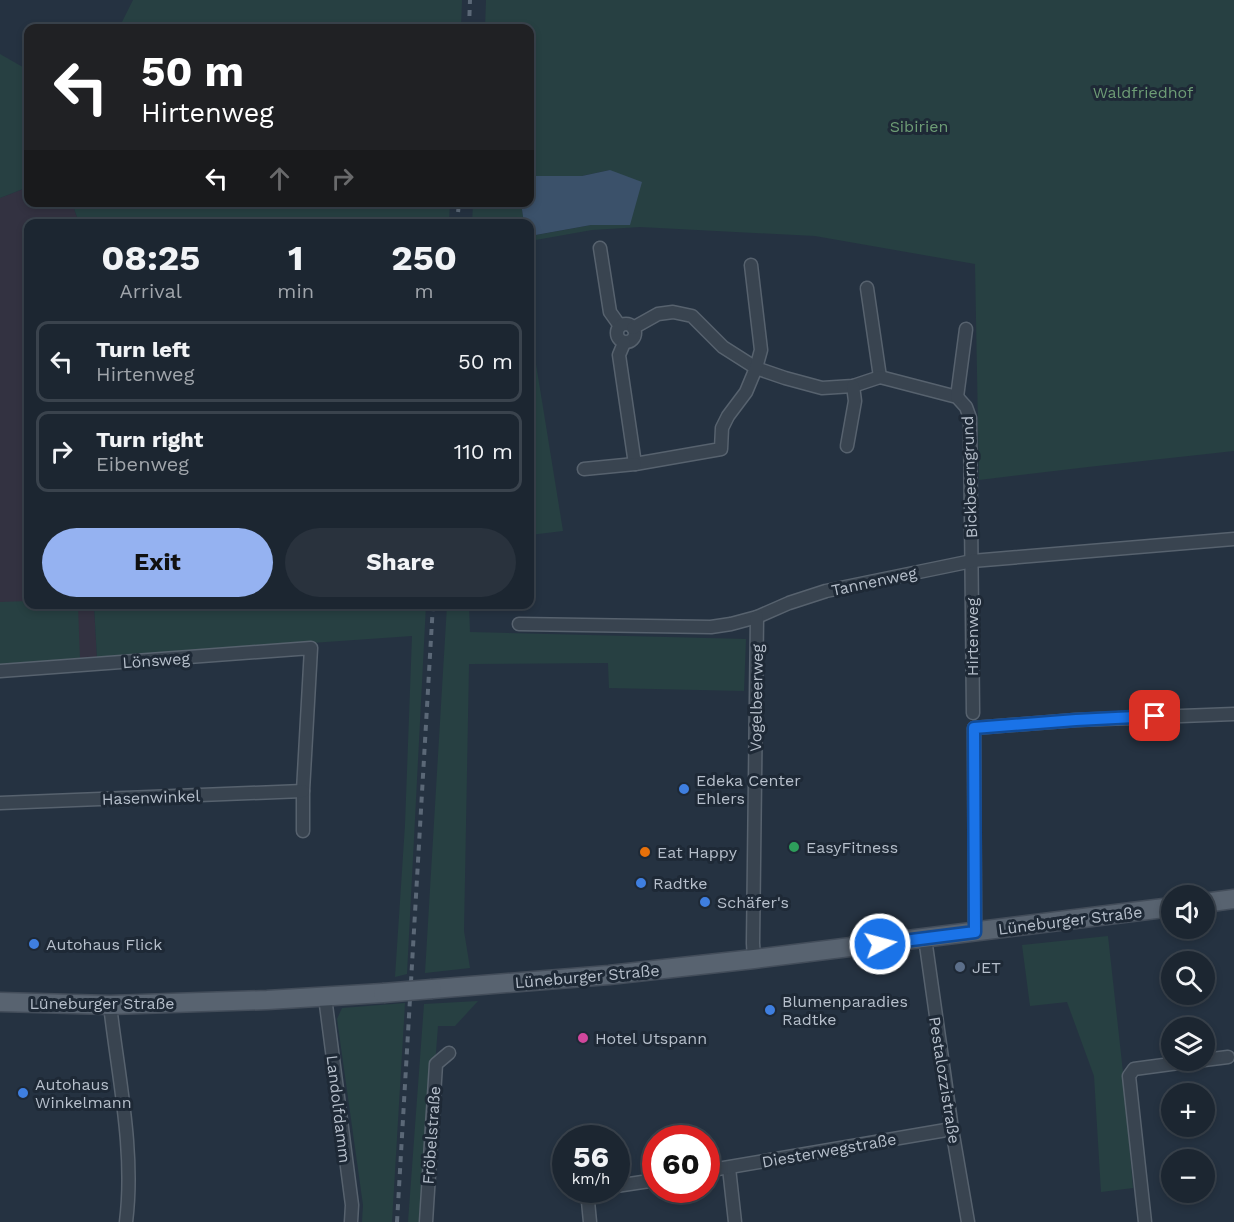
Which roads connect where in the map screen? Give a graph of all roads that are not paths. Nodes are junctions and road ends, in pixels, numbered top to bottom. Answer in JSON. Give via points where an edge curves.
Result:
{"nodes":[{"id":1,"x":600,"y":248,"type":"dead end"},
{"id":2,"x":751,"y":265,"type":"dead end"},
{"id":3,"x":867,"y":288,"type":"dead end"},
{"id":4,"x":620,"y":326,"type":"junction"},
{"id":5,"x":633,"y":328,"type":"junction"},
{"id":6,"x":966,"y":329,"type":"dead end"},
{"id":7,"x":624,"y":343,"type":"junction"},
{"id":8,"x":756,"y":368,"type":"junction"},
{"id":9,"x":880,"y":377,"type":"junction"},
{"id":10,"x":853,"y":386,"type":"junction"},
{"id":11,"x":957,"y":397,"type":"junction"},
{"id":12,"x":848,"y":446,"type":"dead end"},
{"id":13,"x":635,"y":464,"type":"junction"},
{"id":14,"x":584,"y":469,"type":"dead end"},
{"id":15,"x":1234,"y":539,"type":"edge"},
{"id":16,"x":972,"y":561,"type":"junction"},
{"id":17,"x":757,"y":617,"type":"junction"},
{"id":18,"x":519,"y":624,"type":"dead end"},
{"id":19,"x":0,"y":671,"type":"edge"},
{"id":20,"x":973,"y":713,"type":"dead end"},
{"id":21,"x":1234,"y":714,"type":"edge"},
{"id":22,"x":303,"y":791,"type":"junction"},
{"id":23,"x":0,"y":803,"type":"edge"},
{"id":24,"x":303,"y":831,"type":"dead end"},
{"id":25,"x":1234,"y":899,"type":"edge"},
{"id":26,"x":1215,"y":902,"type":"edge"},
{"id":27,"x":1161,"y":908,"type":"edge"},
{"id":28,"x":975,"y":932,"type":"junction"},
{"id":29,"x":925,"y":938,"type":"junction"},
{"id":30,"x":754,"y":959,"type":"junction"},
{"id":31,"x":325,"y":997,"type":"junction"},
{"id":32,"x":0,"y":1002,"type":"edge"},
{"id":33,"x":110,"y":1005,"type":"junction"},
{"id":34,"x":448,"y":1053,"type":"dead end"},
{"id":35,"x":1228,"y":1057,"type":"dead end"},
{"id":36,"x":1215,"y":1059,"type":"edge"},
{"id":37,"x":1161,"y":1065,"type":"edge"},
{"id":38,"x":952,"y":1129,"type":"junction"},
{"id":39,"x":729,"y":1168,"type":"junction"},
{"id":40,"x":720,"y":1169,"type":"edge"},
{"id":41,"x":591,"y":1203,"type":"edge"},
{"id":42,"x":126,"y":1222,"type":"edge"},
{"id":43,"x":351,"y":1222,"type":"edge"},
{"id":44,"x":426,"y":1222,"type":"edge"},
{"id":45,"x":590,"y":1222,"type":"edge"},
{"id":46,"x":735,"y":1222,"type":"edge"},
{"id":47,"x":968,"y":1222,"type":"edge"},
{"id":48,"x":1145,"y":1222,"type":"edge"}],
"edges":[{"from":1,"to":4,"type":"street","via":[[610,312]]},
{"from":2,"to":8,"type":"street","via":[[761,350]]},
{"from":3,"to":9,"type":"street"},
{"from":4,"to":5,"type":"street","via":[[627,324]]},
{"from":4,"to":7,"type":"street","via":[[617,338]]},
{"from":5,"to":7,"type":"street","via":[[634,339]]},
{"from":5,"to":8,"type":"street","via":[[658,314],[692,316],[723,347]]},
{"from":6,"to":11,"type":"street","name":"Bickbeerngrund"},
{"from":7,"to":13,"type":"street","via":[[619,356]]},
{"from":8,"to":10,"type":"street","via":[[822,388]]},
{"from":8,"to":13,"type":"street","via":[[746,392],[722,428],[721,449]]},
{"from":9,"to":10,"type":"street"},
{"from":9,"to":11,"type":"street","name":"Bickbeerngrund"},
{"from":10,"to":12,"type":"street","via":[[855,401]]},
{"from":11,"to":16,"type":"street","name":"Bickbeerngrund","via":[[970,418]]},
{"from":13,"to":14,"type":"street"},
{"from":15,"to":16,"type":"street","name":"Tannenweg"},
{"from":16,"to":17,"type":"street","name":"Tannenweg","via":[[826,591]]},
{"from":16,"to":20,"type":"street","name":"Hirtenweg"},
{"from":17,"to":18,"type":"street","name":"Tannenweg","via":[[711,627]]},
{"from":17,"to":30,"type":"street","name":"Vogelbeerweg"},
{"from":19,"to":22,"type":"street","name":"Lönsweg","via":[[311,648]]},
{"from":21,"to":28,"type":"street","via":[[974,728]]},
{"from":22,"to":23,"type":"street","name":"Hasenwinkel"},
{"from":22,"to":24,"type":"street"},
{"from":25,"to":26,"type":"main road"},
{"from":27,"to":28,"type":"main road","name":"Lüneburger Straße"},
{"from":28,"to":29,"type":"main road","name":"Lüneburger Straße"},
{"from":29,"to":30,"type":"main road","name":"Lüneburger Straße"},
{"from":29,"to":38,"type":"street","name":"Pestalozzistraße"},
{"from":30,"to":31,"type":"main road","name":"Lüneburger Straße","bridge":true,"via":[[609,975]]},
{"from":31,"to":33,"type":"main road","name":"Lüneburger Straße"},
{"from":31,"to":43,"type":"street","name":"Landolfdamm"},
{"from":32,"to":33,"type":"main road","name":"Lüneburger Straße"},
{"from":33,"to":42,"type":"street","via":[[128,1146]]},
{"from":34,"to":44,"type":"street","name":"Fröbelstraße","via":[[436,1064]]},
{"from":35,"to":36,"type":"street"},
{"from":37,"to":48,"type":"street","via":[[1134,1069],[1130,1076]]},
{"from":38,"to":39,"type":"street","name":"Diesterwegstraße"},
{"from":38,"to":47,"type":"street","name":"Pestalozzistraße"},
{"from":39,"to":40,"type":"street","name":"Diesterwegstraße"},
{"from":39,"to":46,"type":"street"},
{"from":41,"to":45,"type":"street"}]}
